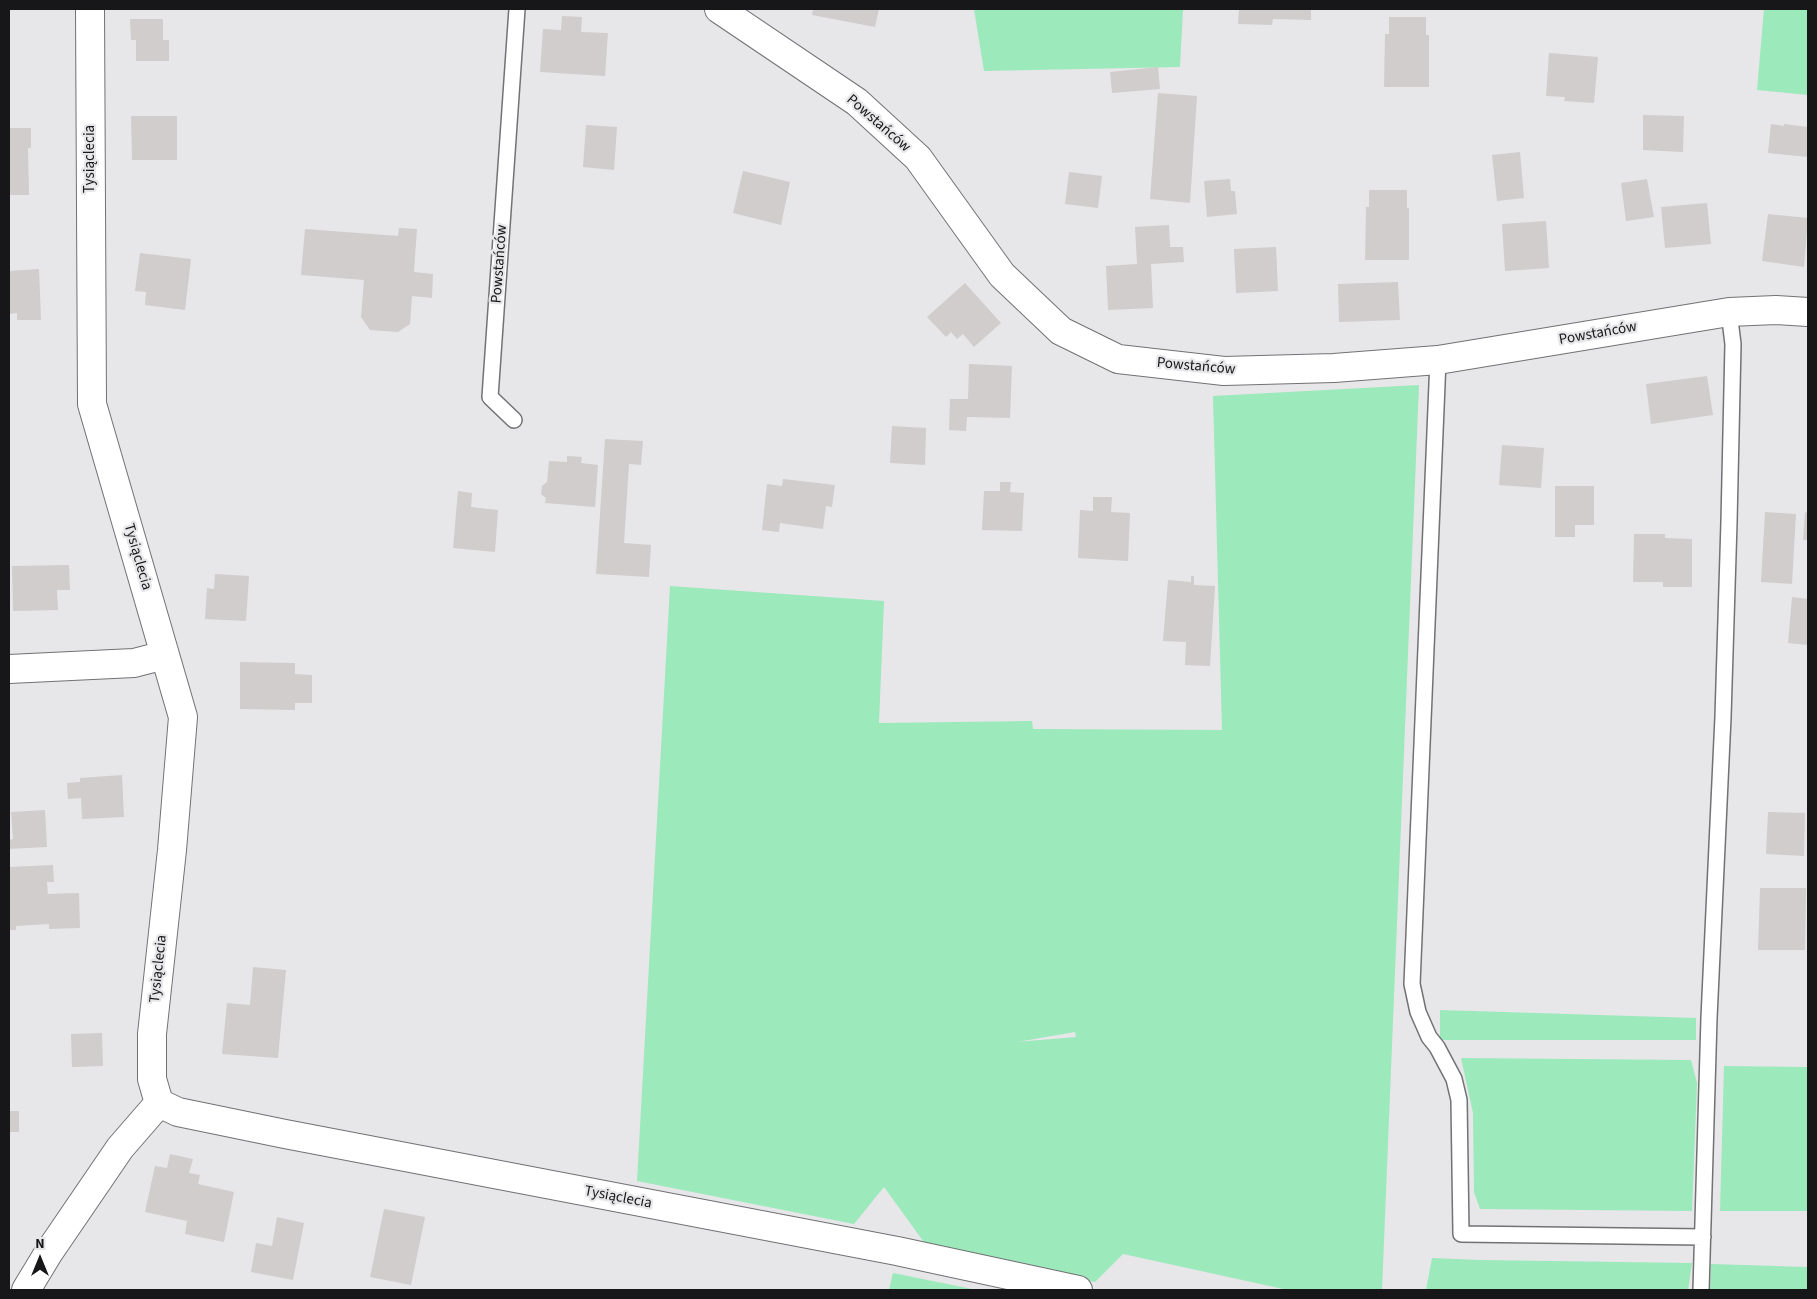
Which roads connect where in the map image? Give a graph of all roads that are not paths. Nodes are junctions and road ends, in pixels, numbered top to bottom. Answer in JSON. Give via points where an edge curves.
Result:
{"nodes":[{"id":1,"x":90,"y":9,"type":"edge"},
{"id":2,"x":517,"y":9,"type":"edge"},
{"id":3,"x":719,"y":9,"type":"edge"},
{"id":4,"x":1729,"y":312,"type":"junction"},
{"id":5,"x":1808,"y":312,"type":"edge"},
{"id":6,"x":1438,"y":360,"type":"junction"},
{"id":7,"x":514,"y":420,"type":"dead end"},
{"id":8,"x":165,"y":655,"type":"junction"},
{"id":9,"x":9,"y":668,"type":"edge"},
{"id":10,"x":158,"y":1103,"type":"junction"},
{"id":11,"x":1703,"y":1237,"type":"junction"},
{"id":12,"x":26,"y":1290,"type":"edge"},
{"id":13,"x":1078,"y":1290,"type":"edge"},
{"id":14,"x":1701,"y":1290,"type":"edge"}],
"edges":[{"from":1,"to":8,"type":"street","name":"Tysiąclecia","via":[[92,404]]},
{"from":2,"to":7,"type":"lane","name":"Powstańców","via":[[490,397]]},
{"from":3,"to":6,"type":"street","name":"Powstańców","via":[[857,102],[918,158],[1002,275],[1061,330],[1118,359],[1224,371],[1334,368]]},
{"from":4,"to":5,"type":"street","name":"Powstańców"},
{"from":4,"to":6,"type":"street","name":"Powstańców"},
{"from":4,"to":11,"type":"lane","via":[[1733,344],[1723,717]]},
{"from":6,"to":11,"type":"lane","via":[[1412,984],[1418,1012],[1454,1079],[1459,1100],[1461,1234]]},
{"from":8,"to":9,"type":"street","via":[[134,662]]},
{"from":8,"to":10,"type":"street","name":"Tysiąclecia","via":[[183,717],[152,1034],[152,1079]]},
{"from":10,"to":12,"type":"street","via":[[120,1148]]},
{"from":10,"to":13,"type":"street","name":"Tysiąclecia","via":[[178,1112],[285,1134],[872,1246]]},
{"from":11,"to":14,"type":"lane"}]}
